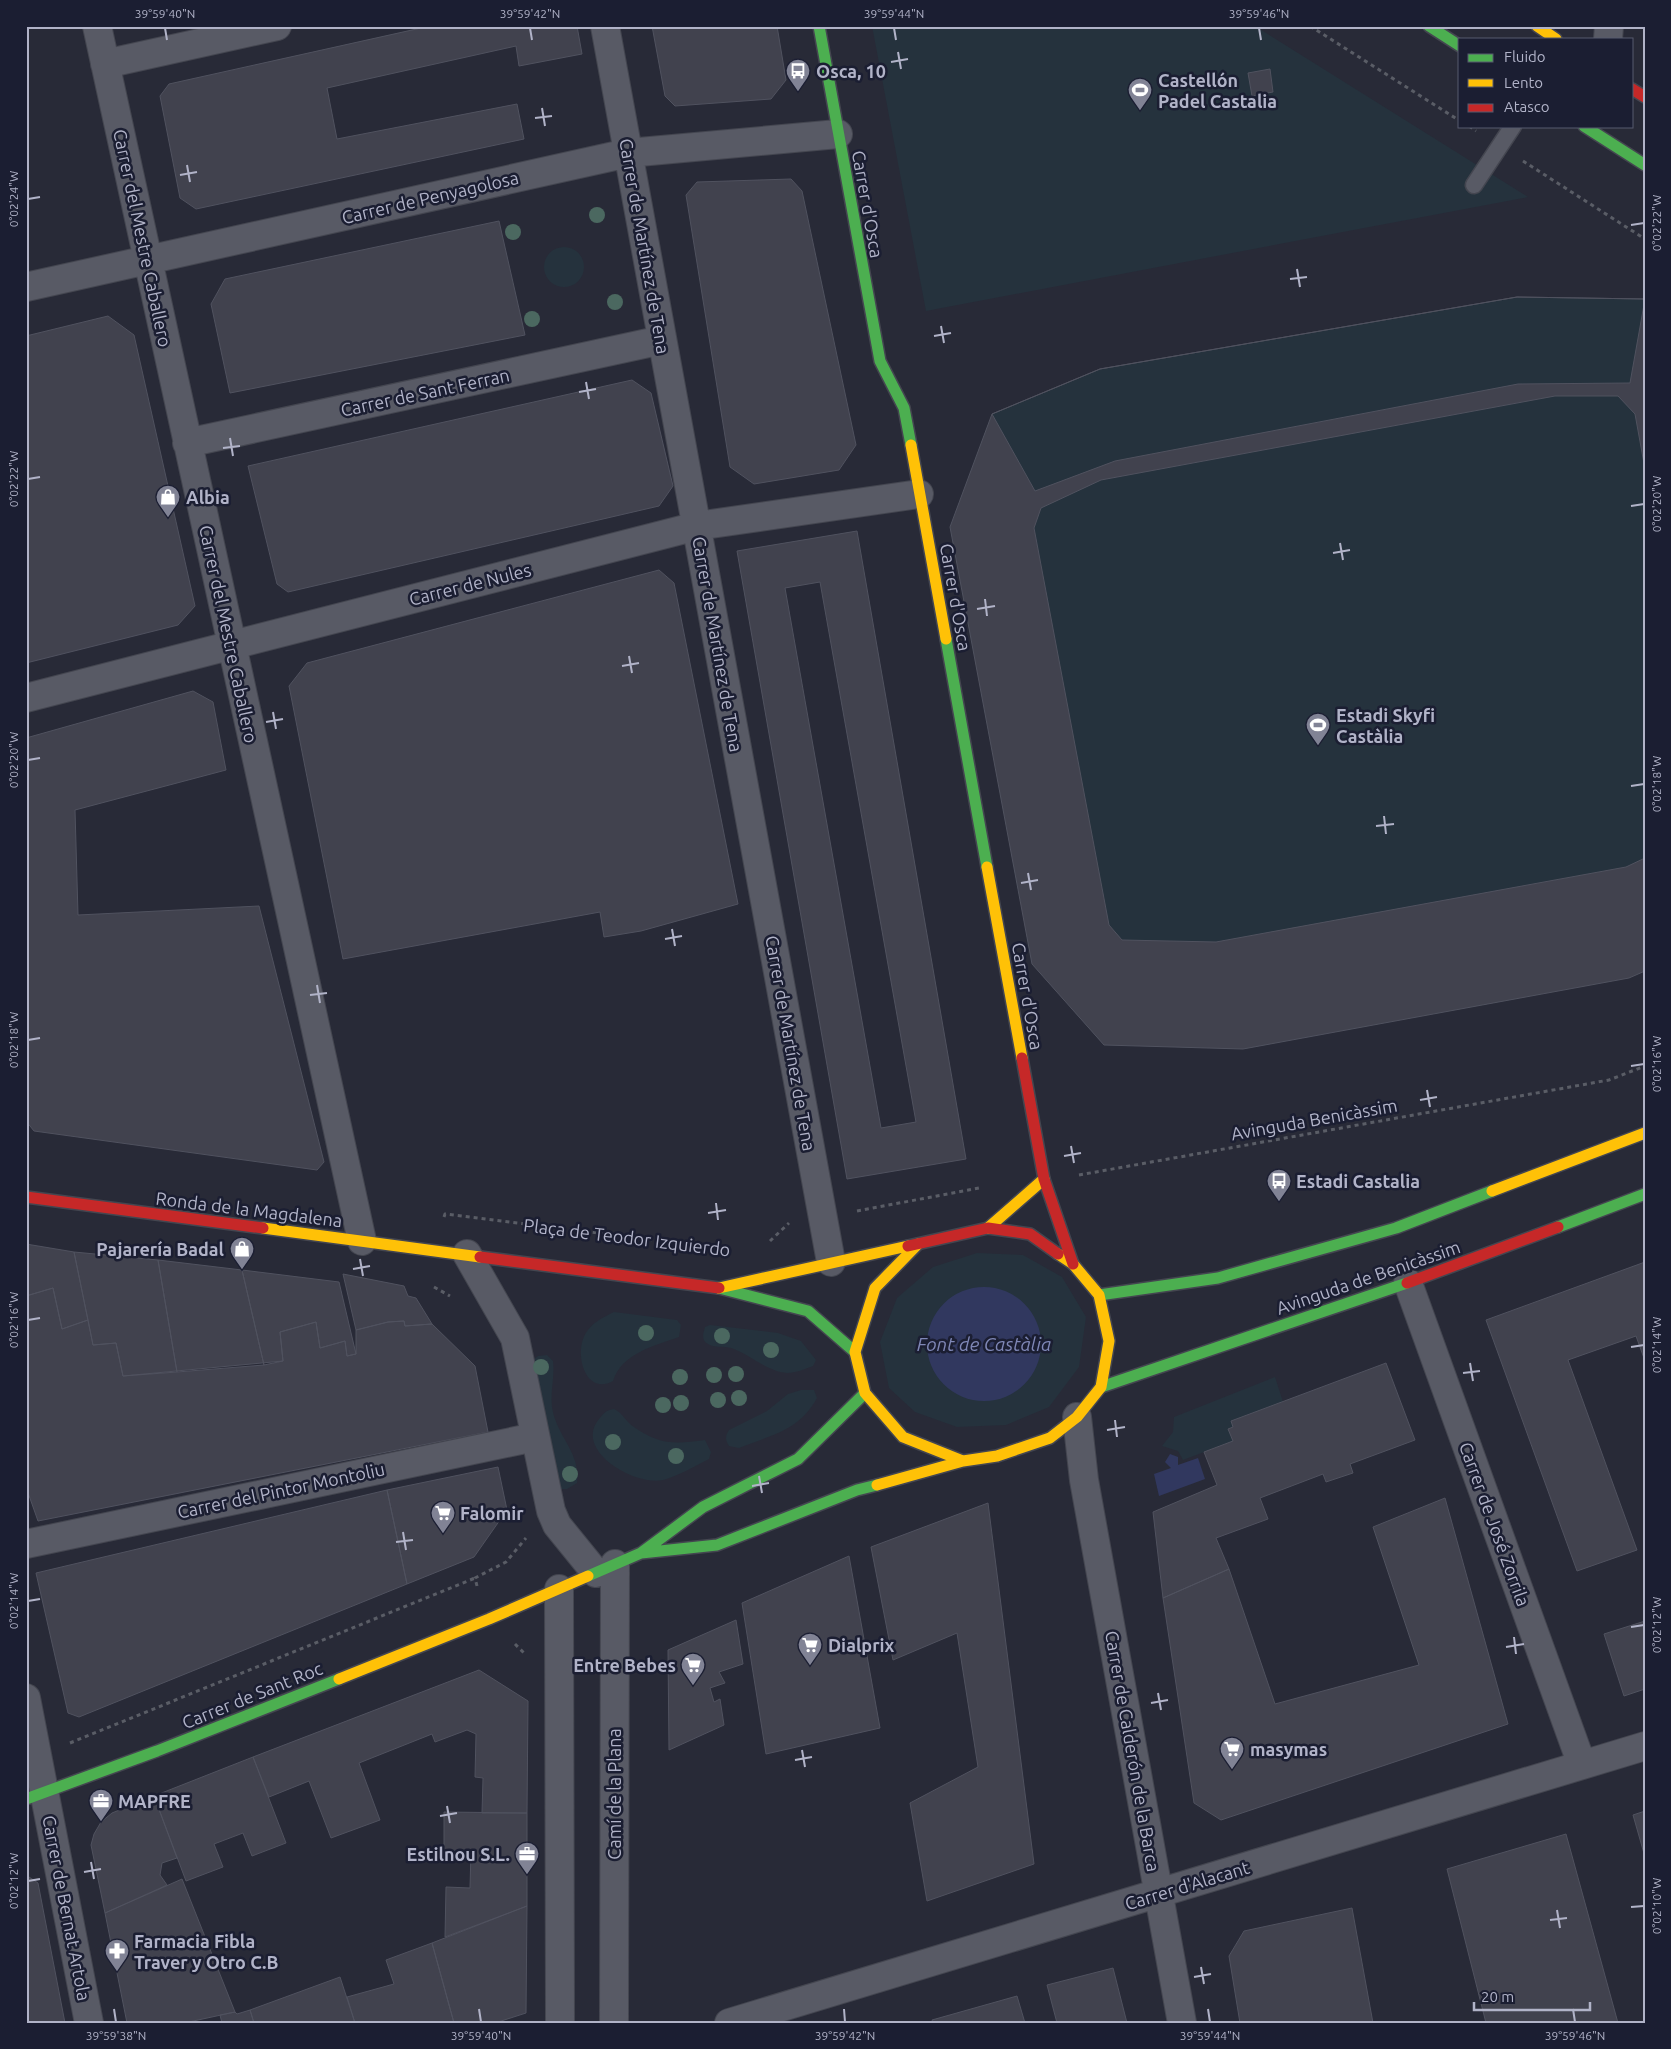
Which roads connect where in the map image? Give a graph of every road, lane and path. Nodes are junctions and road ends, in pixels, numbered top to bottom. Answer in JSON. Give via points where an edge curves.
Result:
{"nodes":[{"id":1,"x":97,"y":26,"type":"edge"},
{"id":2,"x":277,"y":26,"type":"edge"},
{"id":3,"x":605,"y":26,"type":"edge"},
{"id":4,"x":818,"y":26,"type":"edge"},
{"id":5,"x":1310,"y":26,"type":"edge"},
{"id":6,"x":1429,"y":26,"type":"edge"},
{"id":7,"x":1537,"y":26,"type":"edge"},
{"id":8,"x":1555,"y":38,"type":"edge"},
{"id":9,"x":1458,"y":45,"type":"edge"},
{"id":10,"x":105,"y":64,"type":"junction"},
{"id":11,"x":1634,"y":90,"type":"edge"},
{"id":12,"x":1645,"y":97,"type":"edge"},
{"id":13,"x":1458,"y":120,"type":"edge"},
{"id":14,"x":1472,"y":128,"type":"edge"},
{"id":15,"x":1512,"y":128,"type":"edge"},
{"id":16,"x":1587,"y":128,"type":"edge"},
{"id":17,"x":838,"y":134,"type":"junction"},
{"id":18,"x":1500,"y":146,"type":"junction"},
{"id":19,"x":628,"y":153,"type":"junction"},
{"id":20,"x":1645,"y":165,"type":"edge"},
{"id":21,"x":1474,"y":185,"type":"dead end"},
{"id":22,"x":1645,"y":238,"type":"edge"},
{"id":23,"x":148,"y":260,"type":"junction"},
{"id":24,"x":26,"y":287,"type":"edge"},
{"id":25,"x":662,"y":340,"type":"junction"},
{"id":26,"x":187,"y":443,"type":"junction"},
{"id":27,"x":919,"y":494,"type":"junction"},
{"id":28,"x":696,"y":526,"type":"junction"},
{"id":29,"x":232,"y":645,"type":"junction"},
{"id":30,"x":26,"y":698,"type":"edge"},
{"id":31,"x":1645,"y":1066,"type":"edge"},
{"id":32,"x":1645,"y":1133,"type":"edge"},
{"id":33,"x":1044,"y":1180,"type":"junction"},
{"id":34,"x":985,"y":1187,"type":"dead end"},
{"id":35,"x":1645,"y":1194,"type":"edge"},
{"id":36,"x":26,"y":1197,"type":"edge"},
{"id":37,"x":823,"y":1217,"type":"junction"},
{"id":38,"x":988,"y":1228,"type":"junction"},
{"id":39,"x":362,"y":1241,"type":"junction"},
{"id":40,"x":918,"y":1244,"type":"junction"},
{"id":41,"x":763,"y":1247,"type":"dead end"},
{"id":42,"x":730,"y":1250,"type":"dead end"},
{"id":43,"x":439,"y":1252,"type":"junction"},
{"id":44,"x":467,"y":1254,"type":"junction"},
{"id":45,"x":831,"y":1262,"type":"junction"},
{"id":46,"x":1073,"y":1264,"type":"junction"},
{"id":47,"x":1408,"y":1283,"type":"junction"},
{"id":48,"x":719,"y":1288,"type":"junction"},
{"id":49,"x":1099,"y":1295,"type":"junction"},
{"id":50,"x":855,"y":1352,"type":"junction"},
{"id":51,"x":1101,"y":1388,"type":"junction"},
{"id":52,"x":865,"y":1394,"type":"junction"},
{"id":53,"x":1077,"y":1417,"type":"junction"},
{"id":54,"x":535,"y":1437,"type":"junction"},
{"id":55,"x":1050,"y":1438,"type":"junction"},
{"id":56,"x":963,"y":1461,"type":"junction"},
{"id":57,"x":1084,"y":1480,"type":"junction"},
{"id":58,"x":26,"y":1544,"type":"edge"},
{"id":59,"x":641,"y":1553,"type":"junction"},
{"id":60,"x":605,"y":1569,"type":"junction"},
{"id":61,"x":475,"y":1578,"type":"dead end"},
{"id":62,"x":559,"y":1589,"type":"junction"},
{"id":63,"x":26,"y":1698,"type":"edge"},
{"id":64,"x":1645,"y":1746,"type":"edge"},
{"id":65,"x":38,"y":1756,"type":"junction"},
{"id":66,"x":1582,"y":1766,"type":"junction"},
{"id":67,"x":36,"y":1796,"type":"edge"},
{"id":68,"x":1158,"y":1893,"type":"junction"},
{"id":69,"x":90,"y":2023,"type":"edge"},
{"id":70,"x":560,"y":2023,"type":"edge"},
{"id":71,"x":614,"y":2023,"type":"edge"},
{"id":72,"x":729,"y":2023,"type":"edge"},
{"id":73,"x":1182,"y":2023,"type":"edge"}],
"edges":[{"from":1,"to":10,"type":"street","name":"Carrer del Mestre Caballero"},
{"from":2,"to":10,"type":"street"},
{"from":3,"to":19,"type":"street","name":"Carrer de Martínez de Tena"},
{"from":4,"to":17,"type":"main road","name":"Carrer d'Osca"},
{"from":5,"to":13,"type":"path"},
{"from":6,"to":9,"type":"main road"},
{"from":7,"to":8,"type":"main road"},
{"from":10,"to":23,"type":"street","name":"Carrer del Mestre Caballero"},
{"from":11,"to":12,"type":"main road"},
{"from":14,"to":18,"type":"path"},
{"from":15,"to":18,"type":"lane"},
{"from":16,"to":20,"type":"main road"},
{"from":17,"to":19,"type":"street","name":"Carrer de Penyagolosa"},
{"from":17,"to":27,"type":"main road","name":"Carrer d'Osca","via":[[880,361],[904,408]]},
{"from":18,"to":21,"type":"lane"},
{"from":18,"to":22,"type":"path"},
{"from":19,"to":23,"type":"street","name":"Carrer de Penyagolosa"},
{"from":19,"to":25,"type":"street","name":"Carrer de Martínez de Tena"},
{"from":23,"to":24,"type":"street","name":"Carrer de Penyagolosa"},
{"from":23,"to":26,"type":"street","name":"Carrer del Mestre Caballero"},
{"from":25,"to":26,"type":"street","name":"Carrer de Sant Ferran"},
{"from":25,"to":28,"type":"street","name":"Carrer de Martínez de Tena"},
{"from":26,"to":29,"type":"street","name":"Carrer del Mestre Caballero"},
{"from":27,"to":28,"type":"street","name":"Carrer de Nules"},
{"from":27,"to":33,"type":"main road","name":"Carrer d'Osca"},
{"from":28,"to":29,"type":"street","name":"Carrer de Nules"},
{"from":28,"to":37,"type":"street","name":"Carrer de Martínez de Tena"},
{"from":29,"to":30,"type":"street","name":"Carrer de Nules"},
{"from":29,"to":39,"type":"street","name":"Carrer del Mestre Caballero"},
{"from":31,"to":33,"type":"path","name":"Avinguda Benicàssim","via":[[1609,1080]]},
{"from":32,"to":49,"type":"main road","via":[[1396,1228],[1218,1278]]},
{"from":33,"to":38,"type":"main road"},
{"from":33,"to":46,"type":"main road","name":"Carrer d'Osca"},
{"from":34,"to":37,"type":"path"},
{"from":35,"to":47,"type":"main road","name":"Avinguda de Benicàssim"},
{"from":36,"to":39,"type":"main road","name":"Ronda de la Magdalena"},
{"from":37,"to":41,"type":"path","via":[[788,1224]]},
{"from":37,"to":45,"type":"street","name":"Carrer de Martínez de Tena"},
{"from":38,"to":40,"type":"main road","name":"Plaça de Teodor Izquierdo"},
{"from":38,"to":46,"type":"main road","via":[[1030,1234]]},
{"from":39,"to":43,"type":"main road","name":"Ronda de la Magdalena"},
{"from":40,"to":45,"type":"main road","name":"Plaça de Teodor Izquierdo"},
{"from":40,"to":50,"type":"main road","via":[[875,1288]]},
{"from":42,"to":43,"type":"path","name":"Plaça de Teodor Izquierdo","via":[[445,1214]]},
{"from":43,"to":44,"type":"main road","name":"Ronda de la Magdalena"},
{"from":44,"to":48,"type":"main road","name":"Plaça de Teodor Izquierdo"},
{"from":44,"to":54,"type":"street","via":[[515,1338]]},
{"from":45,"to":48,"type":"main road","name":"Plaça de Teodor Izquierdo"},
{"from":46,"to":49,"type":"main road"},
{"from":47,"to":51,"type":"main road","name":"Avinguda de Benicàssim"},
{"from":47,"to":66,"type":"street","name":"Carrer de José Zorrila"},
{"from":48,"to":50,"type":"main road","name":"Plaça de Teodor Izquierdo","via":[[808,1311]]},
{"from":49,"to":51,"type":"main road","via":[[1109,1341]]},
{"from":50,"to":52,"type":"main road"},
{"from":51,"to":53,"type":"main road"},
{"from":52,"to":56,"type":"main road","via":[[903,1437]]},
{"from":52,"to":59,"type":"main road","via":[[798,1459],[703,1506]]},
{"from":53,"to":55,"type":"main road"},
{"from":53,"to":57,"type":"street","name":"Carrer de Calderón de la Barca"},
{"from":54,"to":58,"type":"street","name":"Carrer del Pintor Montoliu"},
{"from":54,"to":60,"type":"street","via":[[557,1525]]},
{"from":55,"to":56,"type":"main road","via":[[997,1456]]},
{"from":55,"to":57,"type":"street","name":"Carrer de Calderón de la Barca"},
{"from":56,"to":59,"type":"main road","via":[[857,1490],[717,1545]]},
{"from":57,"to":68,"type":"street","name":"Carrer de Calderón de la Barca"},
{"from":59,"to":60,"type":"main road"},
{"from":60,"to":62,"type":"main road"},
{"from":60,"to":71,"type":"street","name":"Camí de la Plana"},
{"from":61,"to":65,"type":"path"},
{"from":62,"to":67,"type":"main road","name":"Carrer de Sant Roc","via":[[157,1751]]},
{"from":62,"to":70,"type":"street"},
{"from":63,"to":65,"type":"street","name":"Carrer de Bernat Artola"},
{"from":64,"to":66,"type":"street","name":"Carrer d'Alacant"},
{"from":65,"to":67,"type":"street","name":"Carrer de Bernat Artola"},
{"from":66,"to":68,"type":"street","name":"Carrer d'Alacant"},
{"from":67,"to":69,"type":"street","name":"Carrer de Bernat Artola"},
{"from":68,"to":72,"type":"street","name":"Carrer d'Alacant"},
{"from":68,"to":73,"type":"street","name":"Carrer de Calderón de la Barca"}]}
